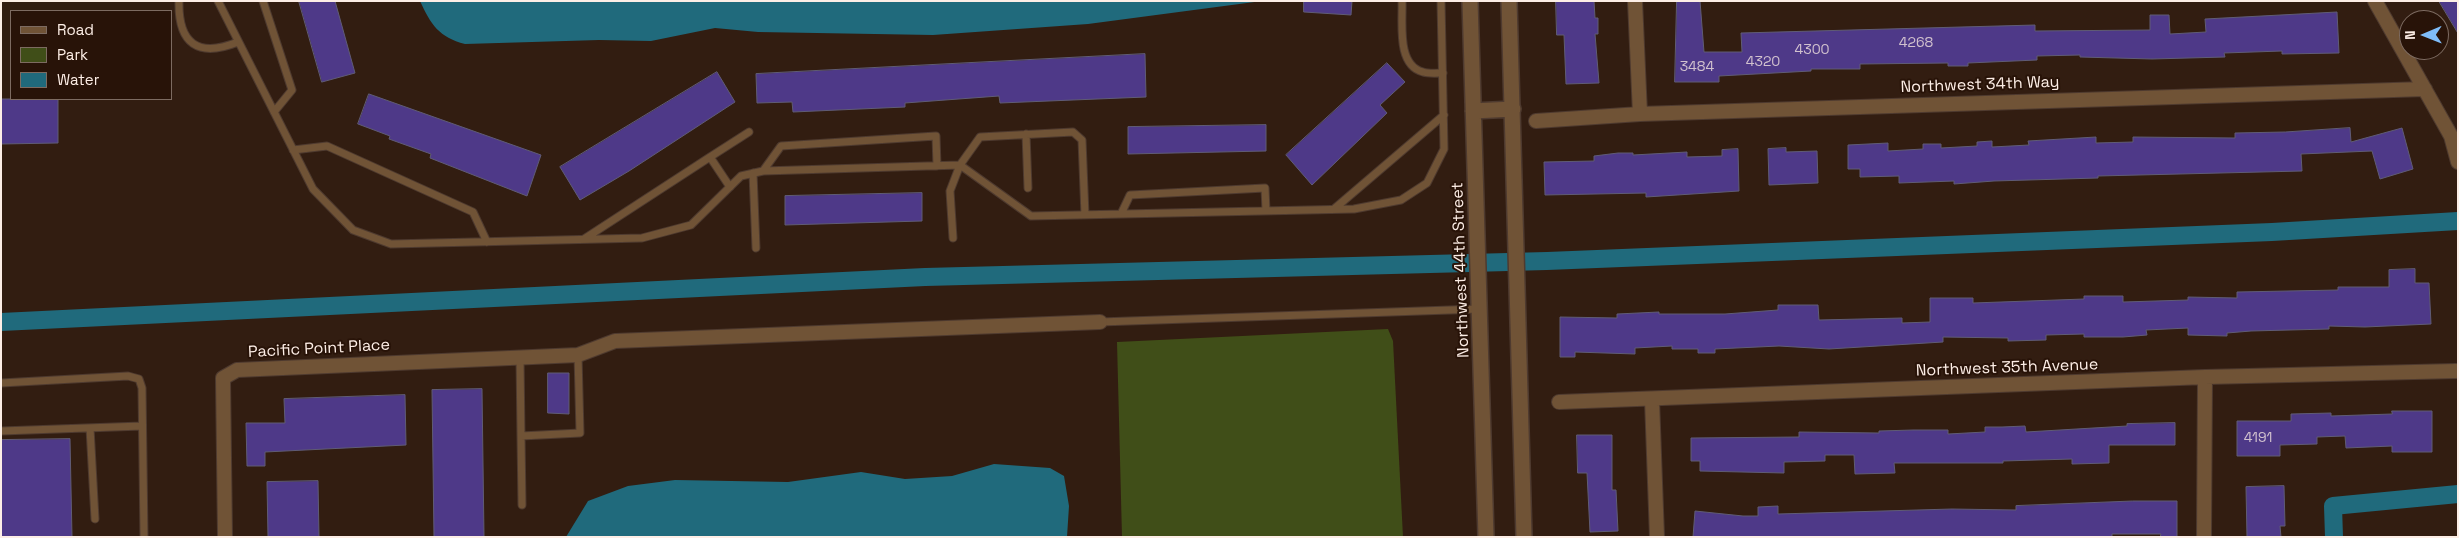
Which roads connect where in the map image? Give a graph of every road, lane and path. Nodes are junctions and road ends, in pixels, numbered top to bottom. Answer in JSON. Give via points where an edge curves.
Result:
{"nodes":[{"id":1,"x":179,"y":1,"type":"edge"},
{"id":2,"x":218,"y":1,"type":"edge"},
{"id":3,"x":263,"y":1,"type":"edge"},
{"id":4,"x":1402,"y":1,"type":"edge"},
{"id":5,"x":1441,"y":1,"type":"edge"},
{"id":6,"x":1470,"y":1,"type":"edge"},
{"id":7,"x":1509,"y":1,"type":"edge"},
{"id":8,"x":1635,"y":1,"type":"edge"},
{"id":9,"x":2375,"y":1,"type":"edge"},
{"id":10,"x":238,"y":42,"type":"junction"},
{"id":11,"x":1443,"y":73,"type":"junction"},
{"id":12,"x":2425,"y":89,"type":"junction"},
{"id":13,"x":1512,"y":110,"type":"junction"},
{"id":14,"x":1473,"y":111,"type":"junction"},
{"id":15,"x":274,"y":112,"type":"junction"},
{"id":16,"x":1640,"y":114,"type":"junction"},
{"id":17,"x":1444,"y":115,"type":"junction"},
{"id":18,"x":1536,"y":121,"type":"dead end"},
{"id":19,"x":749,"y":132,"type":"dead end"},
{"id":20,"x":1026,"y":134,"type":"junction"},
{"id":21,"x":293,"y":150,"type":"junction"},
{"id":22,"x":710,"y":157,"type":"junction"},
{"id":23,"x":2458,"y":162,"type":"edge"},
{"id":24,"x":960,"y":165,"type":"junction"},
{"id":25,"x":937,"y":166,"type":"junction"},
{"id":26,"x":763,"y":171,"type":"junction"},
{"id":27,"x":753,"y":173,"type":"junction"},
{"id":28,"x":730,"y":187,"type":"junction"},
{"id":29,"x":1028,"y":188,"type":"dead end"},
{"id":30,"x":1334,"y":209,"type":"junction"},
{"id":31,"x":1266,"y":211,"type":"junction"},
{"id":32,"x":1121,"y":214,"type":"junction"},
{"id":33,"x":1086,"y":215,"type":"junction"},
{"id":34,"x":953,"y":238,"type":"dead end"},
{"id":35,"x":584,"y":239,"type":"junction"},
{"id":36,"x":487,"y":242,"type":"junction"},
{"id":37,"x":756,"y":248,"type":"dead end"},
{"id":38,"x":1479,"y":309,"type":"junction"},
{"id":39,"x":1100,"y":322,"type":"joint"},
{"id":40,"x":578,"y":355,"type":"junction"},
{"id":41,"x":520,"y":358,"type":"junction"},
{"id":42,"x":2457,"y":368,"type":"edge"},
{"id":43,"x":2204,"y":377,"type":"junction"},
{"id":44,"x":1,"y":383,"type":"edge"},
{"id":45,"x":1652,"y":400,"type":"junction"},
{"id":46,"x":1559,"y":402,"type":"dead end"},
{"id":47,"x":142,"y":426,"type":"junction"},
{"id":48,"x":90,"y":428,"type":"junction"},
{"id":49,"x":1,"y":431,"type":"edge"},
{"id":50,"x":521,"y":436,"type":"junction"},
{"id":51,"x":522,"y":505,"type":"dead end"},
{"id":52,"x":95,"y":519,"type":"dead end"},
{"id":53,"x":144,"y":537,"type":"edge"},
{"id":54,"x":225,"y":537,"type":"edge"},
{"id":55,"x":1486,"y":537,"type":"edge"},
{"id":56,"x":1524,"y":537,"type":"edge"},
{"id":57,"x":1657,"y":537,"type":"edge"},
{"id":58,"x":2204,"y":537,"type":"edge"}],
"edges":[{"from":1,"to":10,"type":"lane","via":[[178,20],[184,37],[196,45],[210,48]]},
{"from":2,"to":10,"type":"lane"},
{"from":3,"to":15,"type":"lane","via":[[292,90]]},
{"from":4,"to":11,"type":"lane","via":[[1405,56],[1422,72]]},
{"from":5,"to":11,"type":"lane"},
{"from":6,"to":14,"type":"street","name":"Northwest 44th Street"},
{"from":7,"to":13,"type":"street"},
{"from":8,"to":16,"type":"street"},
{"from":9,"to":12,"type":"street"},
{"from":10,"to":15,"type":"lane"},
{"from":11,"to":17,"type":"lane"},
{"from":12,"to":16,"type":"street","name":"Northwest 34th Way"},
{"from":12,"to":23,"type":"street","via":[[2451,136]]},
{"from":13,"to":14,"type":"street"},
{"from":13,"to":56,"type":"street"},
{"from":14,"to":38,"type":"street","name":"Northwest 44th Street"},
{"from":15,"to":21,"type":"lane"},
{"from":16,"to":18,"type":"street","name":"Northwest 34th Way"},
{"from":17,"to":30,"type":"lane"},
{"from":17,"to":30,"type":"lane","via":[[1444,149],[1427,183],[1400,200],[1354,209]]},
{"from":19,"to":22,"type":"lane"},
{"from":20,"to":24,"type":"lane","via":[[980,137]]},
{"from":20,"to":29,"type":"lane"},
{"from":20,"to":33,"type":"lane","via":[[1073,132],[1082,140]]},
{"from":21,"to":36,"type":"lane","via":[[328,146],[474,212]]},
{"from":21,"to":36,"type":"lane","via":[[312,189],[353,230],[392,244]]},
{"from":22,"to":28,"type":"lane"},
{"from":22,"to":35,"type":"lane"},
{"from":24,"to":25,"type":"lane"},
{"from":24,"to":33,"type":"lane","via":[[1031,216]]},
{"from":24,"to":34,"type":"lane","via":[[950,191]]},
{"from":25,"to":26,"type":"lane"},
{"from":25,"to":26,"type":"lane","via":[[936,136],[781,146]]},
{"from":26,"to":27,"type":"lane"},
{"from":27,"to":28,"type":"lane","via":[[741,176]]},
{"from":27,"to":37,"type":"lane"},
{"from":28,"to":35,"type":"lane","via":[[691,225],[642,238]]},
{"from":30,"to":31,"type":"lane"},
{"from":31,"to":32,"type":"lane"},
{"from":31,"to":32,"type":"lane","via":[[1265,188],[1130,195]]},
{"from":32,"to":33,"type":"lane"},
{"from":35,"to":36,"type":"lane"},
{"from":38,"to":39,"type":"lane"},
{"from":38,"to":55,"type":"street","name":"Northwest 44th Street"},
{"from":39,"to":40,"type":"street","name":"Pacific Point Place","via":[[616,341]]},
{"from":40,"to":41,"type":"street","name":"Pacific Point Place"},
{"from":40,"to":50,"type":"lane","via":[[580,433]]},
{"from":41,"to":50,"type":"lane"},
{"from":41,"to":54,"type":"street","name":"Pacific Point Place","via":[[237,370],[223,378]]},
{"from":42,"to":43,"type":"street","name":"Northwest 35th Avenue"},
{"from":43,"to":45,"type":"street","name":"Northwest 35th Avenue"},
{"from":43,"to":58,"type":"street"},
{"from":44,"to":47,"type":"lane","via":[[128,376],[138,379],[142,388]]},
{"from":45,"to":46,"type":"street","name":"Northwest 35th Avenue"},
{"from":45,"to":57,"type":"street"},
{"from":47,"to":48,"type":"lane"},
{"from":47,"to":53,"type":"lane"},
{"from":48,"to":49,"type":"lane"},
{"from":48,"to":52,"type":"lane"},
{"from":50,"to":51,"type":"lane"}]}
